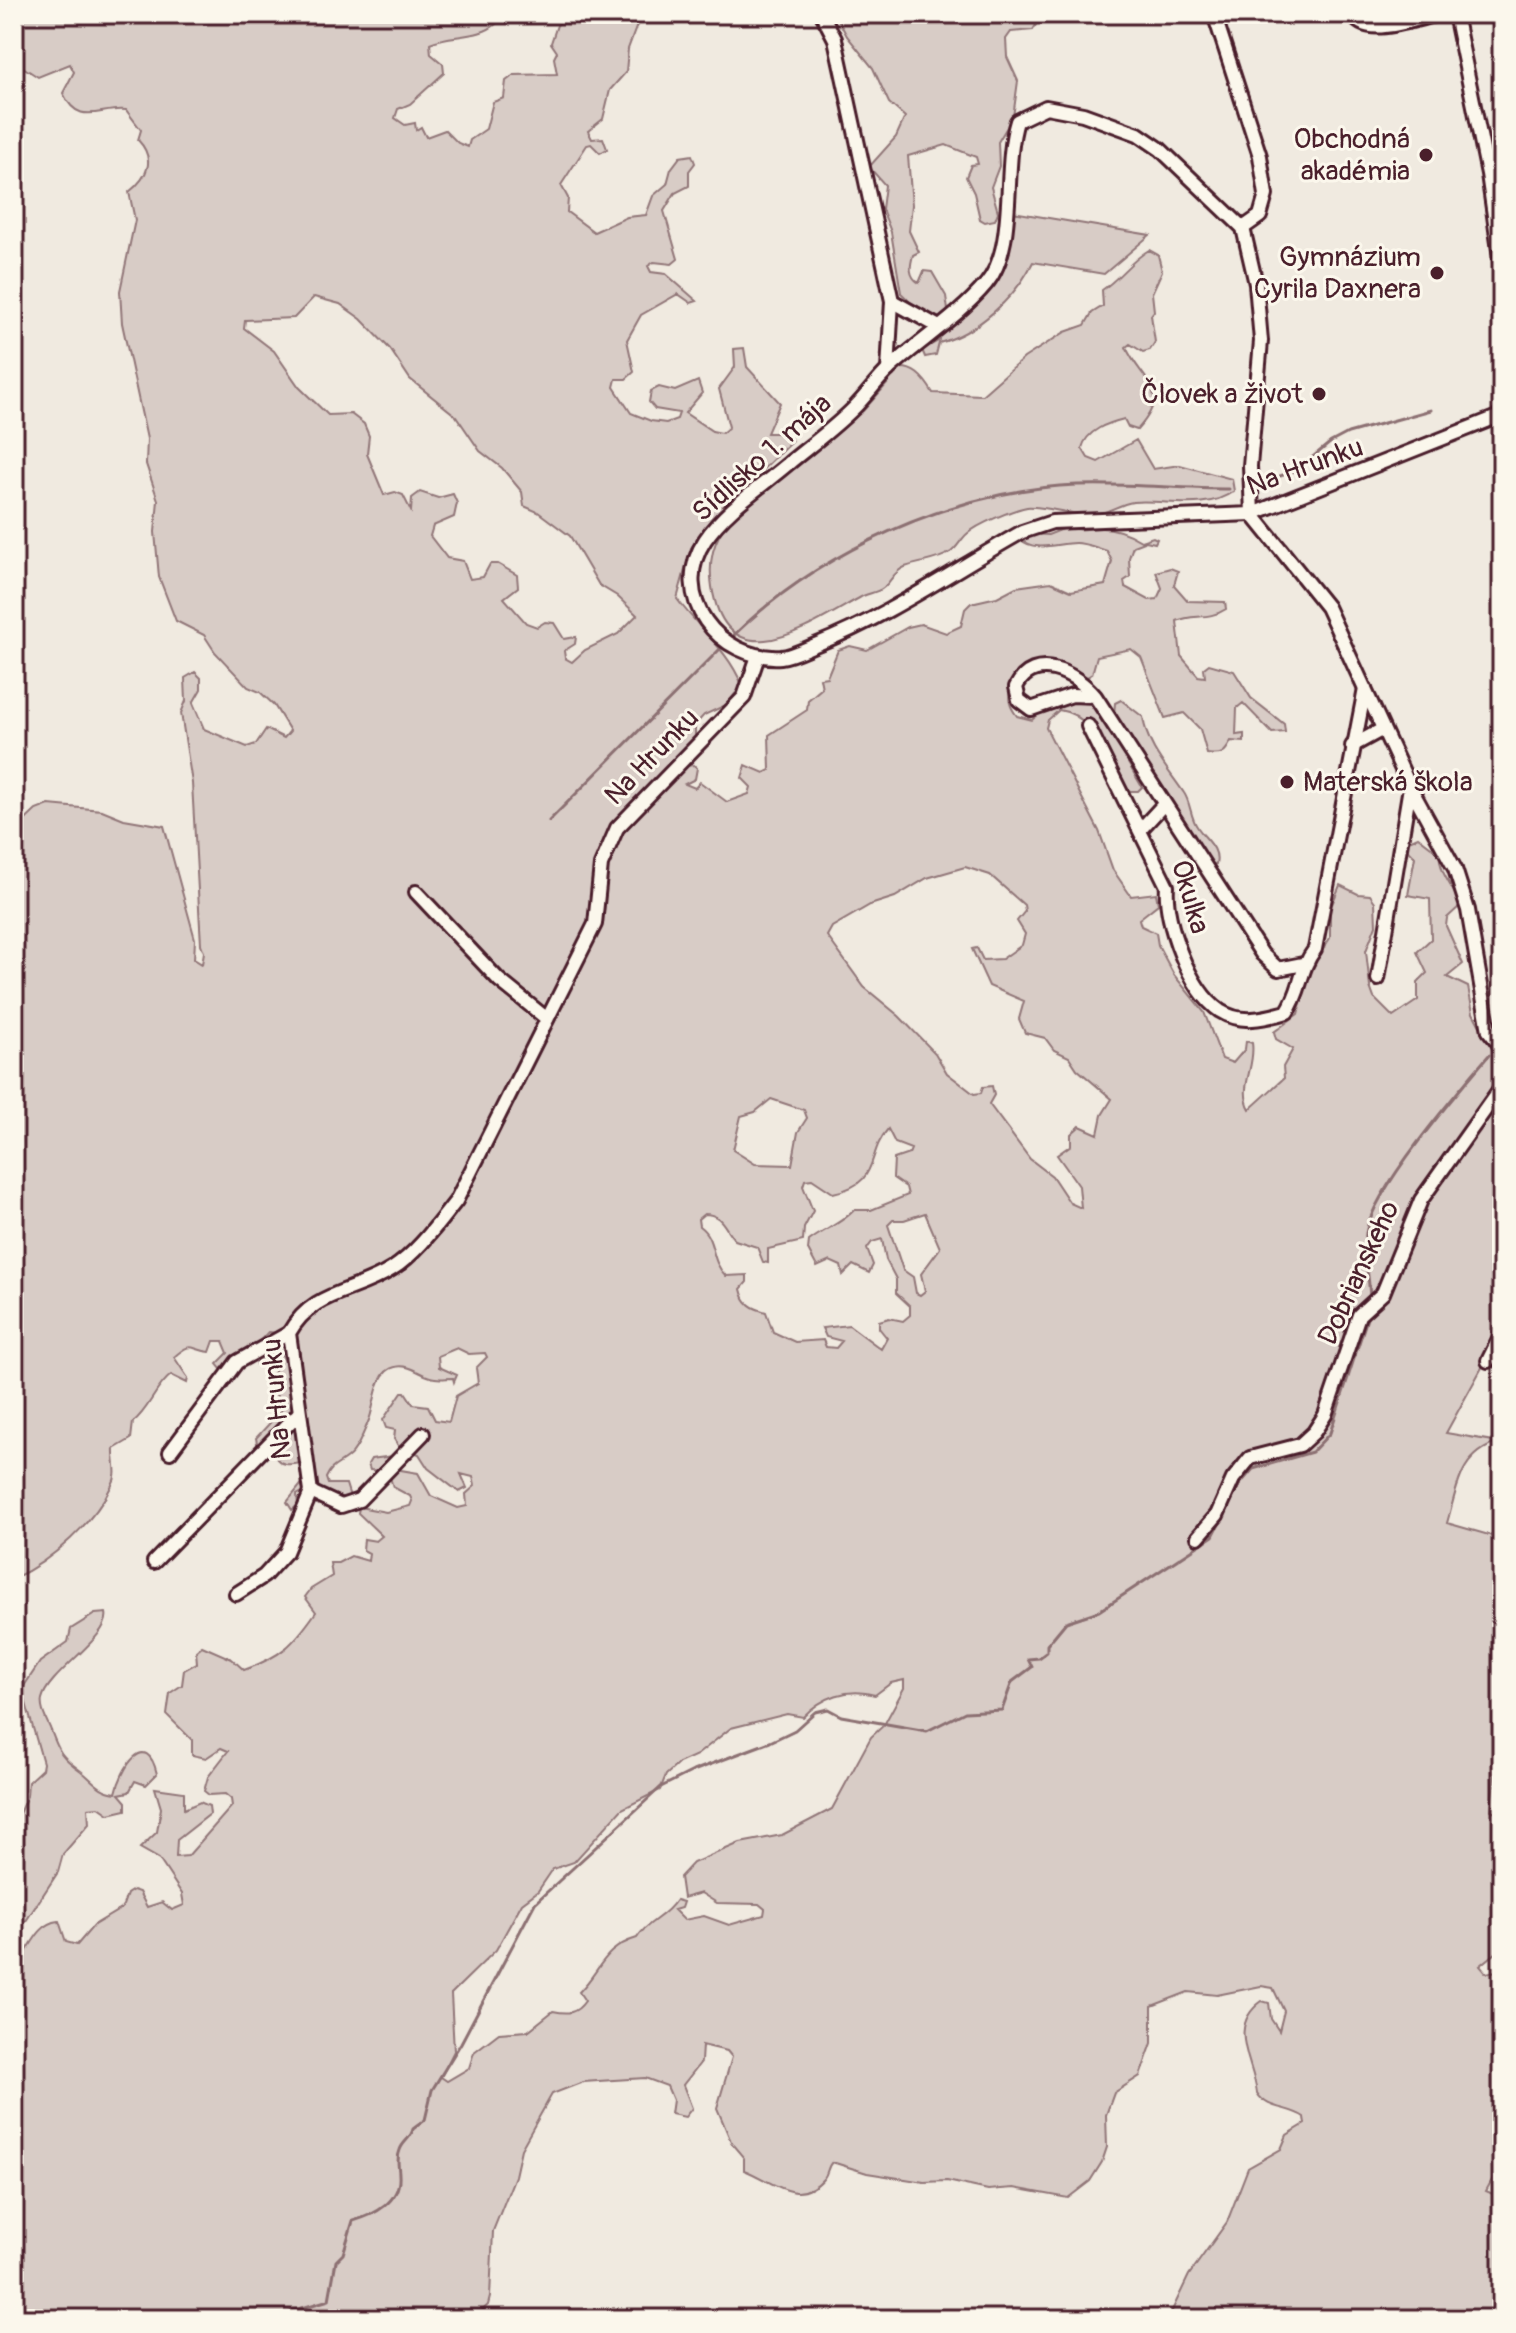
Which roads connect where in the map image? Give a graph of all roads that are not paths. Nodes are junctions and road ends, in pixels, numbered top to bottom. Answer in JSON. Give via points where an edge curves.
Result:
{"nodes":[{"id":1,"x":822,"y":14,"type":"edge"},
{"id":2,"x":1214,"y":14,"type":"edge"},
{"id":3,"x":1353,"y":14,"type":"edge"},
{"id":4,"x":1439,"y":14,"type":"edge"},
{"id":5,"x":1455,"y":14,"type":"edge"},
{"id":6,"x":1502,"y":171,"type":"edge"},
{"id":7,"x":1488,"y":174,"type":"junction"},
{"id":8,"x":1243,"y":228,"type":"junction"},
{"id":9,"x":1502,"y":271,"type":"edge"},
{"id":10,"x":892,"y":301,"type":"junction"},
{"id":11,"x":939,"y":327,"type":"junction"},
{"id":12,"x":888,"y":370,"type":"junction"},
{"id":13,"x":1502,"y":415,"type":"edge"},
{"id":14,"x":1252,"y":514,"type":"junction"},
{"id":15,"x":758,"y":656,"type":"junction"},
{"id":16,"x":1365,"y":689,"type":"junction"},
{"id":17,"x":1095,"y":696,"type":"junction"},
{"id":18,"x":1088,"y":726,"type":"dead end"},
{"id":19,"x":1383,"y":729,"type":"junction"},
{"id":20,"x":1352,"y":746,"type":"junction"},
{"id":21,"x":1410,"y":787,"type":"junction"},
{"id":22,"x":1164,"y":804,"type":"junction"},
{"id":23,"x":1427,"y":819,"type":"junction"},
{"id":24,"x":1141,"y":829,"type":"junction"},
{"id":25,"x":1402,"y":829,"type":"junction"},
{"id":26,"x":416,"y":892,"type":"dead end"},
{"id":27,"x":1303,"y":964,"type":"junction"},
{"id":28,"x":1378,"y":979,"type":"dead end"},
{"id":29,"x":547,"y":1019,"type":"junction"},
{"id":30,"x":1502,"y":1047,"type":"edge"},
{"id":31,"x":1502,"y":1086,"type":"edge"},
{"id":32,"x":289,"y":1333,"type":"junction"},
{"id":33,"x":1502,"y":1333,"type":"edge"},
{"id":34,"x":1488,"y":1361,"type":"dead end"},
{"id":35,"x":298,"y":1414,"type":"junction"},
{"id":36,"x":423,"y":1434,"type":"dead end"},
{"id":37,"x":170,"y":1452,"type":"dead end"},
{"id":38,"x":311,"y":1492,"type":"junction"},
{"id":39,"x":1198,"y":1537,"type":"dead end"},
{"id":40,"x":154,"y":1562,"type":"dead end"},
{"id":41,"x":236,"y":1594,"type":"dead end"}],
"edges":[{"from":1,"to":10,"type":"street","via":[[835,39]]},
{"from":2,"to":8,"type":"street","via":[[1260,156],[1266,195],[1260,216]]},
{"from":3,"to":4,"type":"street","via":[[1356,22],[1369,28]]},
{"from":5,"to":7,"type":"street"},
{"from":6,"to":7,"type":"street"},
{"from":7,"to":9,"type":"street"},
{"from":8,"to":11,"type":"street","name":"Sídlisko 1. mája","via":[[1138,134],[1046,107],[1017,121],[1000,260],[986,284]]},
{"from":8,"to":14,"type":"street","via":[[1256,284],[1261,341],[1250,466]]},
{"from":10,"to":11,"type":"street"},
{"from":10,"to":12,"type":"street"},
{"from":11,"to":12,"type":"street","name":"Sídlisko 1. mája"},
{"from":12,"to":15,"type":"street","name":"Sídlisko 1. mája","via":[[853,409],[724,518],[694,564],[692,593],[699,613],[715,634]]},
{"from":13,"to":14,"type":"street","name":"Na Hrunku"},
{"from":14,"to":15,"type":"street","name":"Na Hrunku","via":[[1052,522],[1022,532],[842,634],[784,657]]},
{"from":14,"to":16,"type":"street","via":[[1327,607]]},
{"from":15,"to":29,"type":"street","name":"Na Hrunku","via":[[744,697],[617,828],[601,865],[595,924]]},
{"from":16,"to":19,"type":"street"},
{"from":16,"to":20,"type":"street","name":"Okulka"},
{"from":17,"to":17,"type":"street","name":"Okulka","via":[[1082,680],[1039,667],[1021,677],[1016,687],[1019,700],[1031,709],[1072,695]]},
{"from":17,"to":22,"type":"street","name":"Okulka"},
{"from":18,"to":24,"type":"street","name":"Okulka"},
{"from":19,"to":20,"type":"street"},
{"from":19,"to":21,"type":"street"},
{"from":20,"to":27,"type":"street","name":"Okulka","via":[[1315,949]]},
{"from":21,"to":23,"type":"street"},
{"from":21,"to":25,"type":"street"},
{"from":22,"to":24,"type":"street"},
{"from":22,"to":27,"type":"street","name":"Okulka","via":[[1262,954],[1278,969]]},
{"from":23,"to":25,"type":"street"},
{"from":23,"to":30,"type":"street","via":[[1455,869],[1492,1034]]},
{"from":24,"to":27,"type":"street","name":"Okulka","via":[[1167,886],[1165,909],[1174,938],[1200,988],[1220,1011],[1253,1021],[1287,1012],[1300,994]]},
{"from":25,"to":28,"type":"street"},
{"from":26,"to":29,"type":"street","via":[[499,980]]},
{"from":29,"to":32,"type":"street","name":"Na Hrunku","via":[[456,1201],[427,1237],[395,1268],[300,1313]]},
{"from":31,"to":39,"type":"street","name":"Dobrianskeho","via":[[1421,1200],[1378,1300],[1363,1312],[1314,1432],[1300,1445],[1250,1458]]},
{"from":32,"to":35,"type":"street","name":"Na Hrunku"},
{"from":32,"to":37,"type":"street","via":[[237,1362]]},
{"from":33,"to":34,"type":"street"},
{"from":35,"to":38,"type":"street","name":"Na Hrunku"},
{"from":35,"to":40,"type":"street"},
{"from":36,"to":38,"type":"street","via":[[359,1500],[341,1506]]},
{"from":38,"to":41,"type":"street","name":"Na Hrunku","via":[[286,1552],[264,1576]]}]}
